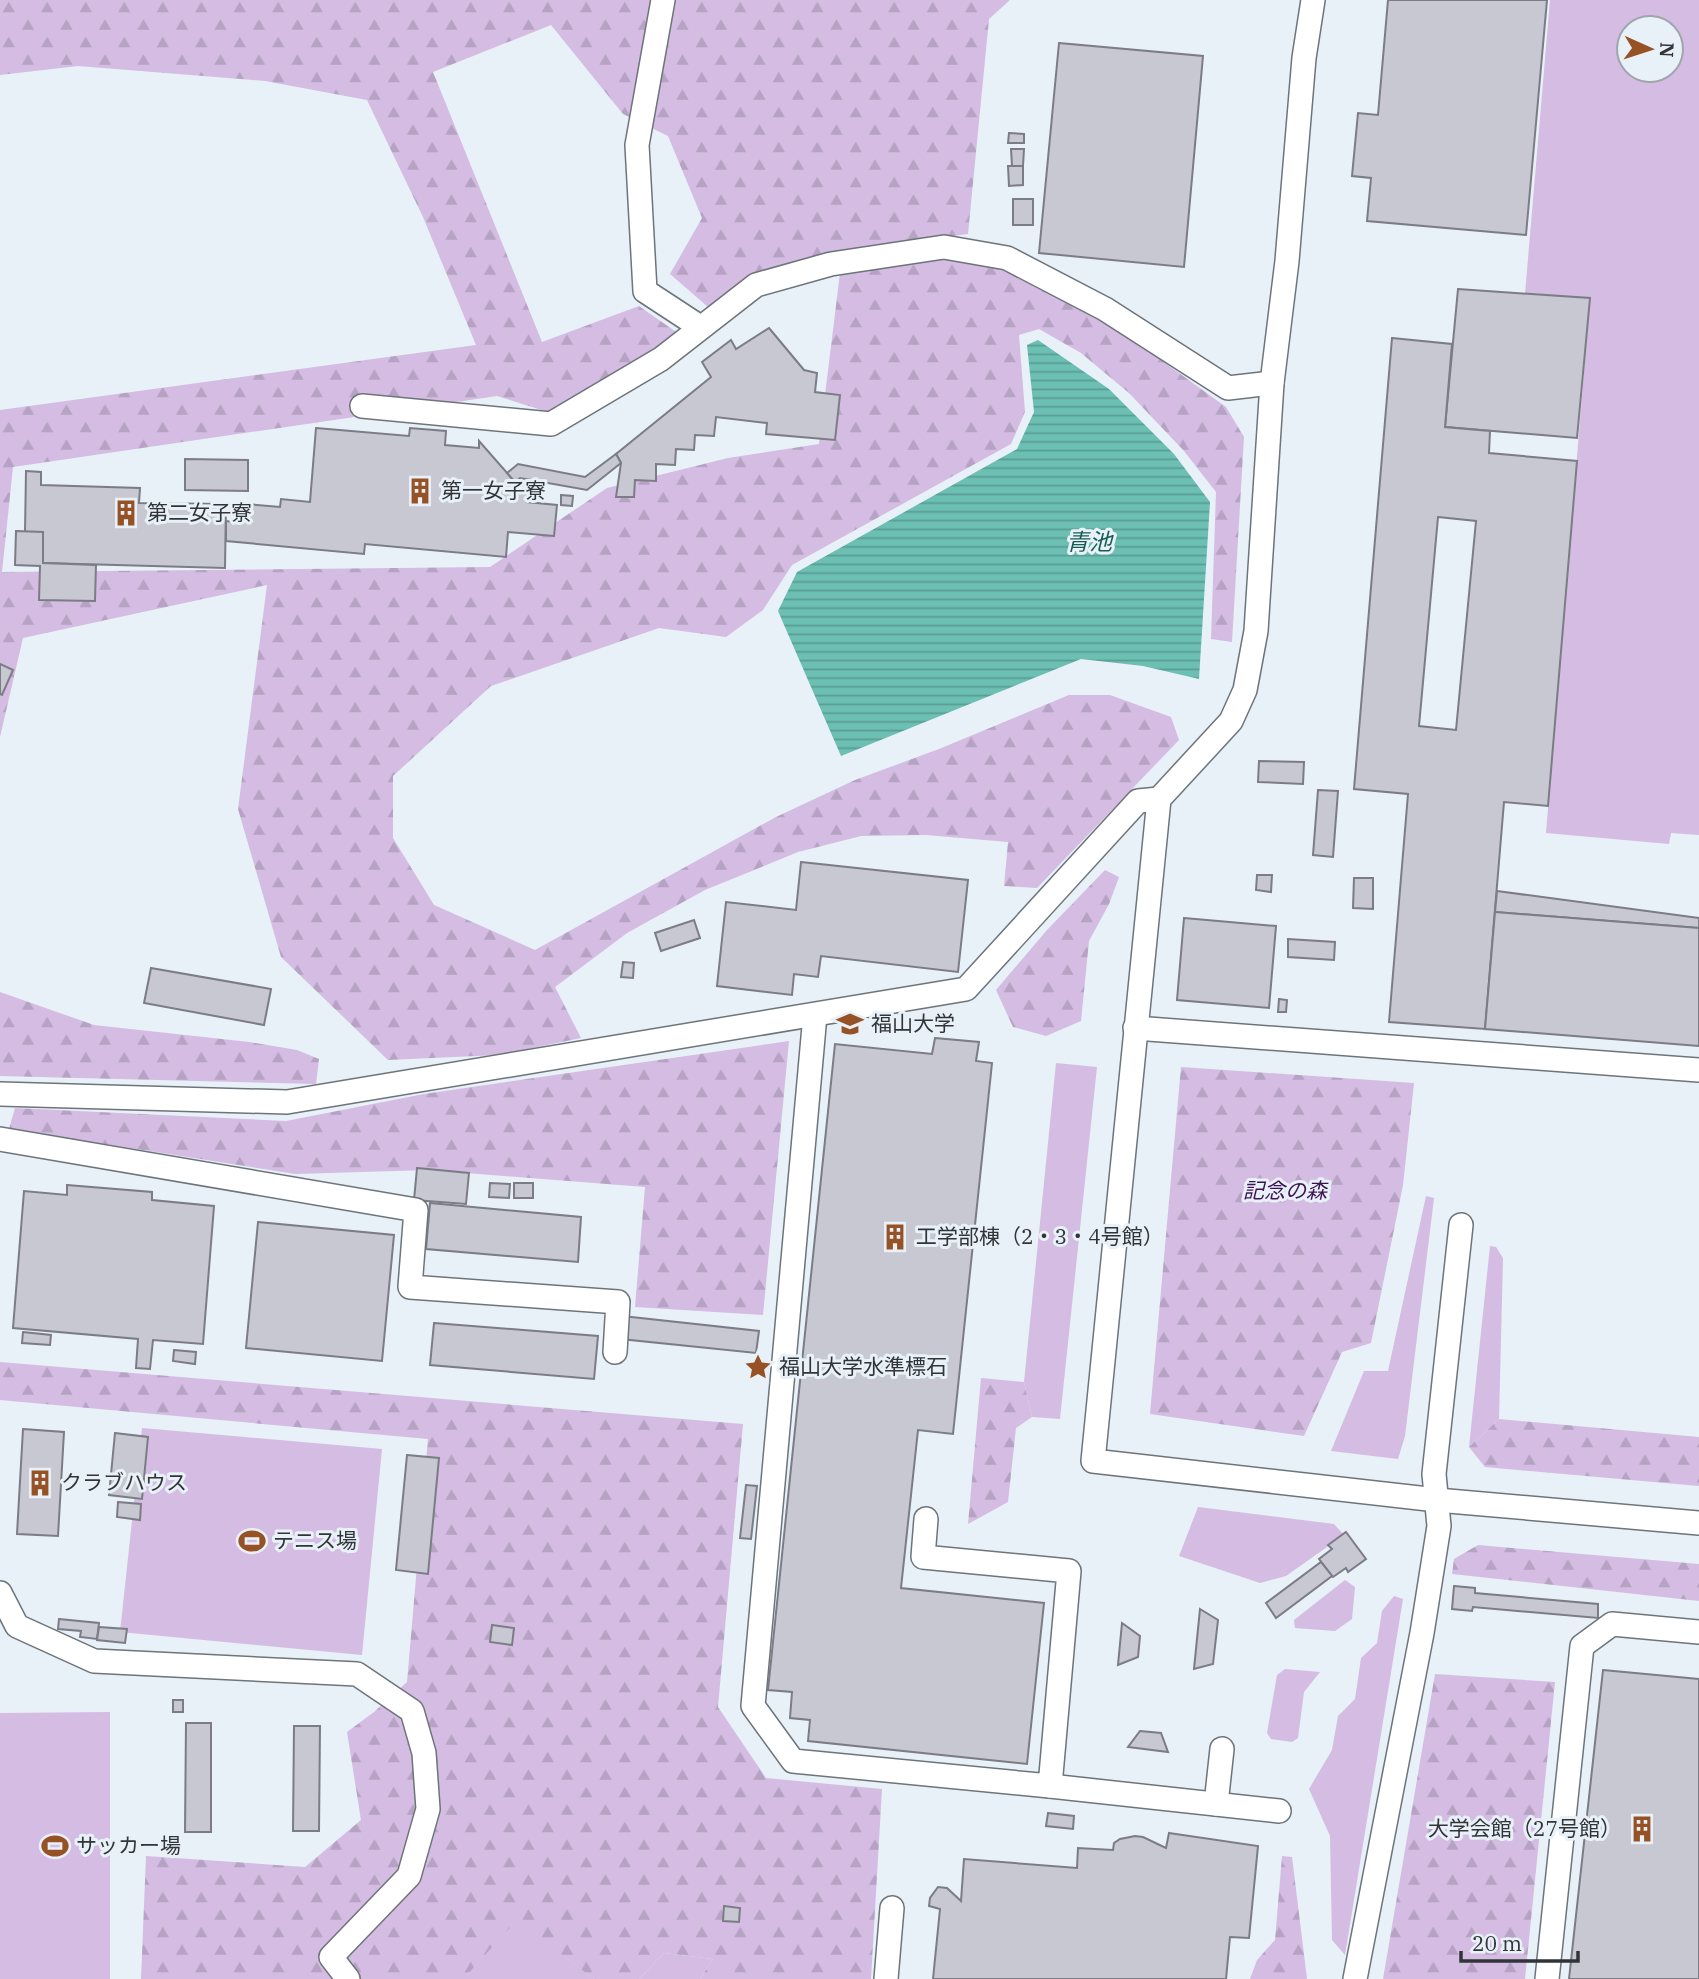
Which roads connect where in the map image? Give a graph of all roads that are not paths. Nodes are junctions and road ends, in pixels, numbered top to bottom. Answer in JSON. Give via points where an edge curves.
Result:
{"nodes":[{"id":1,"x":663,"y":0,"type":"edge"},
{"id":2,"x":1313,"y":0,"type":"edge"},
{"id":3,"x":700,"y":327,"type":"junction"},
{"id":4,"x":1272,"y":383,"type":"junction"},
{"id":5,"x":362,"y":406,"type":"dead end"},
{"id":6,"x":1158,"y":799,"type":"junction"},
{"id":7,"x":815,"y":1015,"type":"junction"},
{"id":8,"x":1135,"y":1028,"type":"junction"},
{"id":9,"x":1699,"y":1070,"type":"edge"},
{"id":10,"x":0,"y":1094,"type":"edge"},
{"id":11,"x":0,"y":1139,"type":"edge"},
{"id":12,"x":1461,"y":1225,"type":"dead end"},
{"id":13,"x":615,"y":1352,"type":"dead end"},
{"id":14,"x":1437,"y":1500,"type":"junction"},
{"id":15,"x":926,"y":1520,"type":"dead end"},
{"id":16,"x":1699,"y":1523,"type":"edge"},
{"id":17,"x":0,"y":1593,"type":"edge"},
{"id":18,"x":1699,"y":1632,"type":"edge"},
{"id":19,"x":1222,"y":1749,"type":"dead end"},
{"id":20,"x":1050,"y":1786,"type":"junction"},
{"id":21,"x":1216,"y":1804,"type":"junction"},
{"id":22,"x":1279,"y":1811,"type":"dead end"},
{"id":23,"x":892,"y":1908,"type":"dead end"},
{"id":24,"x":348,"y":1979,"type":"edge"},
{"id":25,"x":886,"y":1979,"type":"edge"},
{"id":26,"x":1355,"y":1979,"type":"edge"},
{"id":27,"x":1547,"y":1979,"type":"edge"}],
"edges":[{"from":1,"to":3,"type":"lane","via":[[637,145],[645,291]]},
{"from":2,"to":4,"type":"lane"},
{"from":3,"to":4,"type":"lane","via":[[756,285],[831,264],[944,247],[1007,258],[1105,309],[1228,388]]},
{"from":3,"to":5,"type":"lane","via":[[661,359],[551,424]]},
{"from":4,"to":6,"type":"lane","via":[[1256,631],[1245,690],[1231,721]]},
{"from":6,"to":7,"type":"lane","via":[[1138,801],[966,989]]},
{"from":6,"to":8,"type":"lane"},
{"from":7,"to":10,"type":"lane","via":[[287,1102]]},
{"from":7,"to":20,"type":"lane","via":[[753,1706],[793,1761]]},
{"from":8,"to":9,"type":"lane"},
{"from":8,"to":14,"type":"lane","via":[[1093,1461]]},
{"from":11,"to":13,"type":"lane","via":[[416,1210],[410,1287],[618,1302]]},
{"from":12,"to":14,"type":"lane","via":[[1434,1474]]},
{"from":14,"to":16,"type":"lane"},
{"from":14,"to":26,"type":"lane","via":[[1439,1526],[1430,1586]]},
{"from":15,"to":20,"type":"lane","via":[[923,1557],[1069,1571]]},
{"from":17,"to":24,"type":"lane","via":[[17,1626],[94,1661],[357,1674],[412,1711],[424,1753],[428,1809],[409,1876],[331,1957]]},
{"from":18,"to":27,"type":"lane","via":[[1612,1624],[1582,1646]]},
{"from":19,"to":21,"type":"lane"},
{"from":20,"to":21,"type":"lane"},
{"from":21,"to":22,"type":"lane"},
{"from":23,"to":25,"type":"lane"}]}
